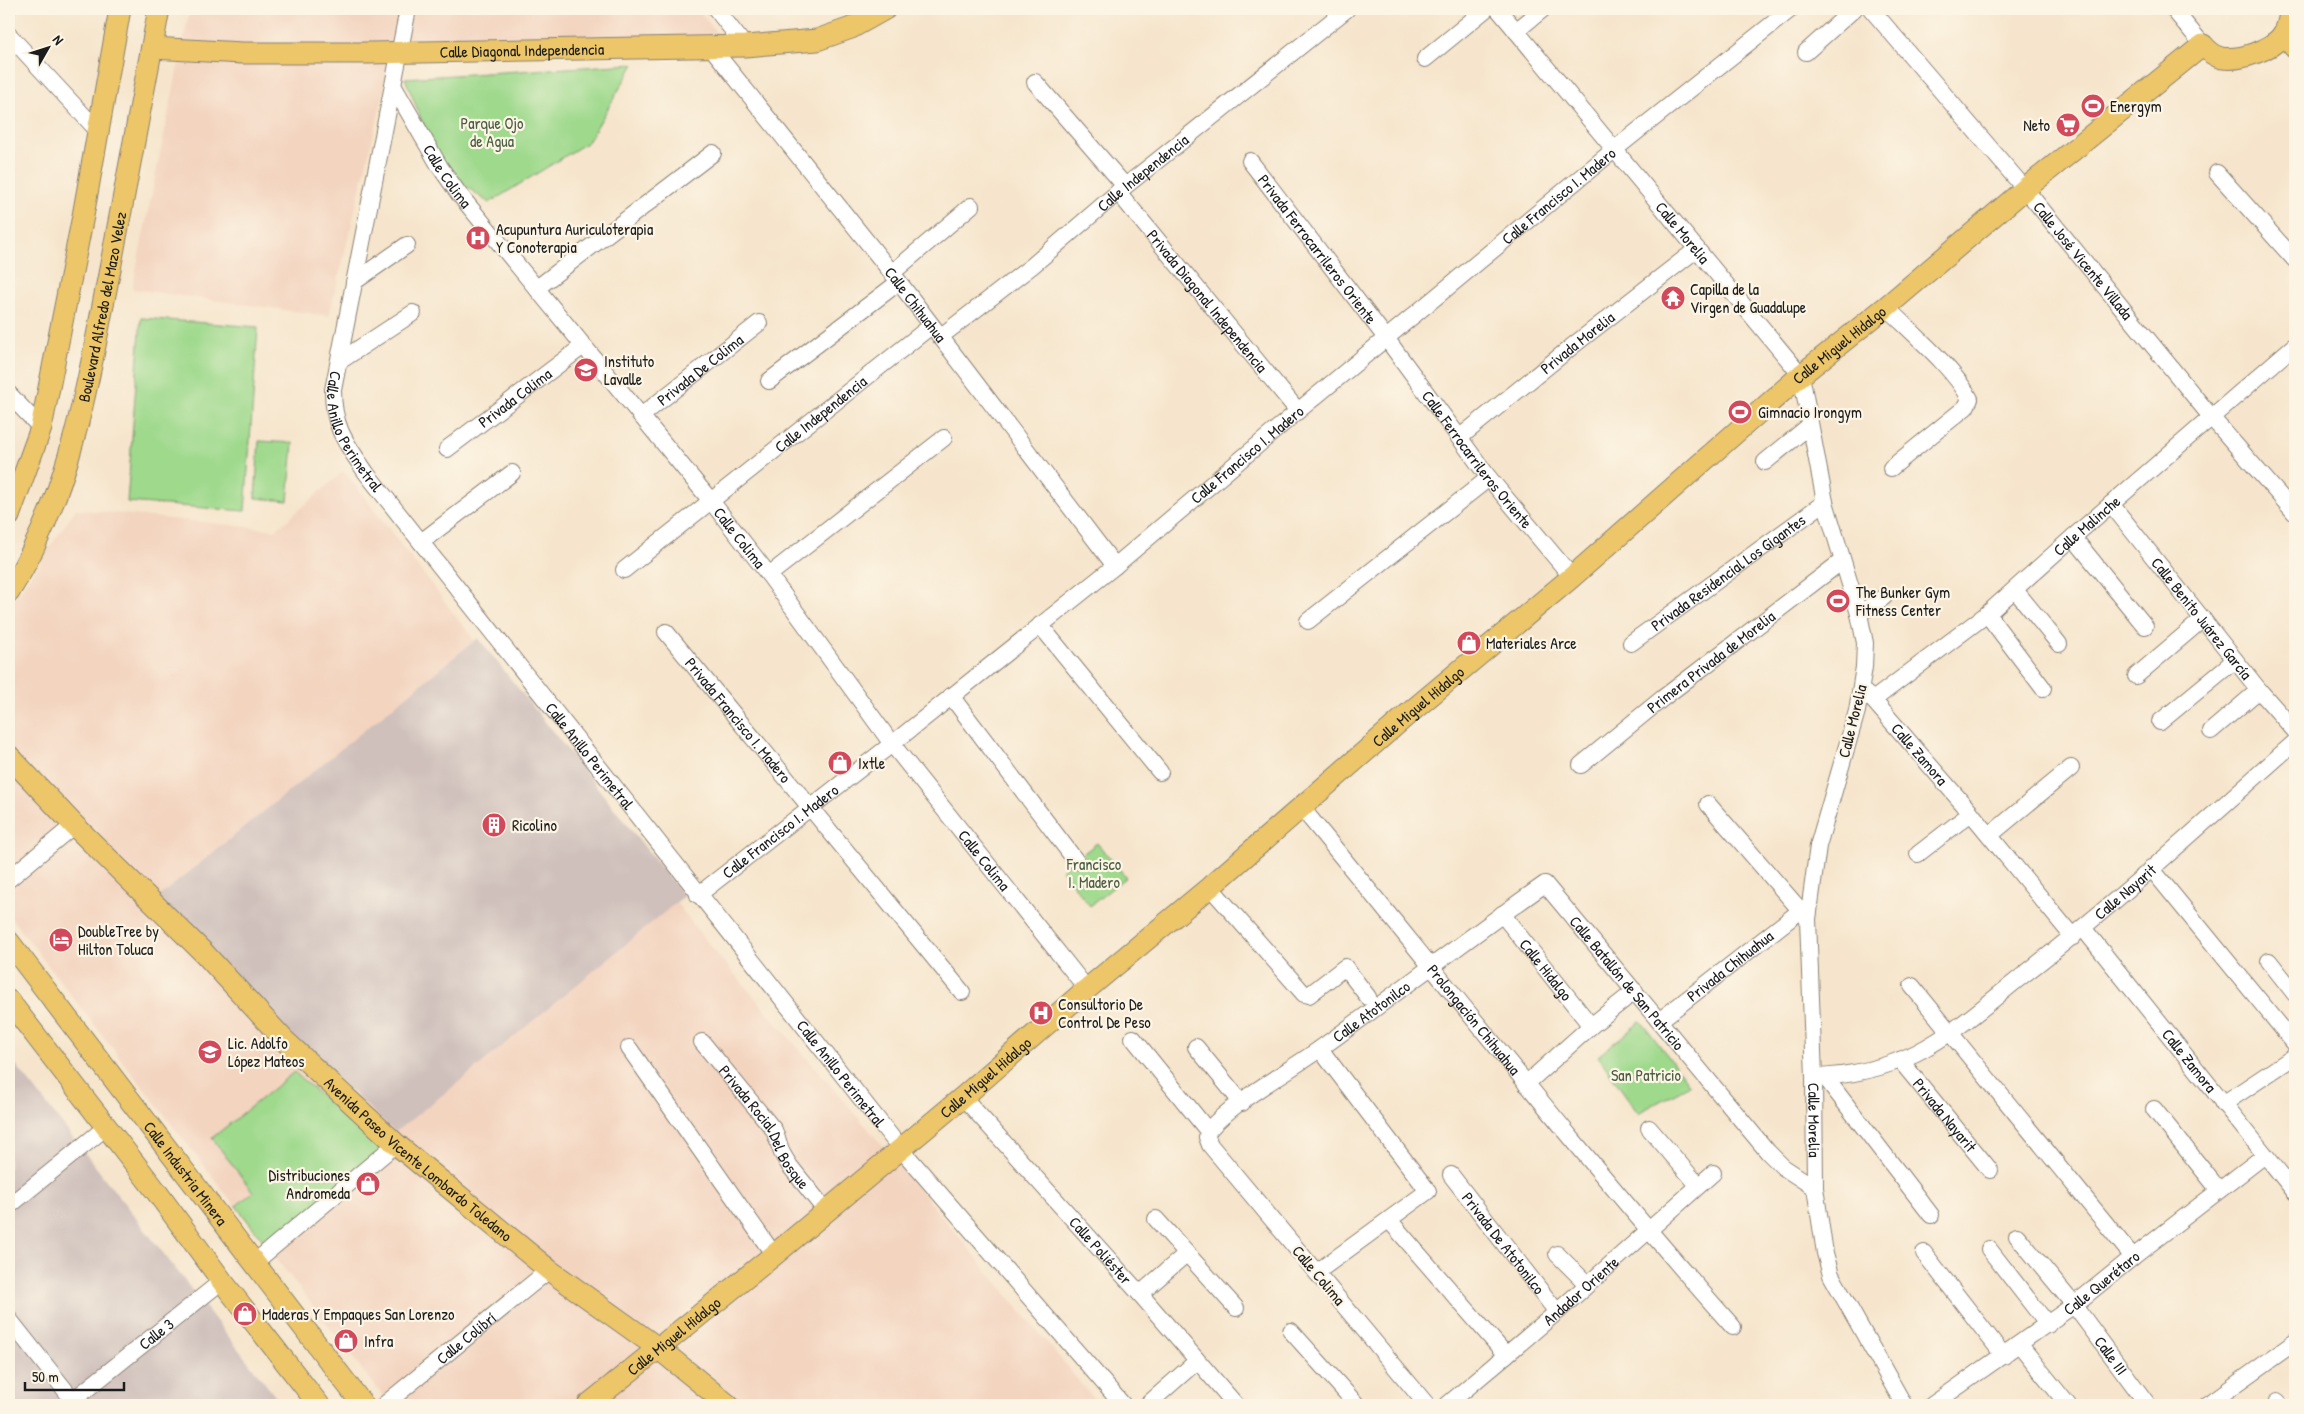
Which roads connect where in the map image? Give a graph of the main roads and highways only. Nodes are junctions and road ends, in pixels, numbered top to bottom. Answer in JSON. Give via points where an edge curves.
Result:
{"nodes":[{"id":1,"x":120,"y":9,"type":"edge"},
{"id":2,"x":159,"y":9,"type":"edge"},
{"id":3,"x":2291,"y":9,"type":"edge"},
{"id":4,"x":874,"y":11,"type":"edge"},
{"id":5,"x":2289,"y":41,"type":"edge"},
{"id":6,"x":152,"y":48,"type":"junction"},
{"id":7,"x":9,"y":516,"type":"edge"},
{"id":8,"x":9,"y":592,"type":"edge"},
{"id":9,"x":9,"y":756,"type":"edge"},
{"id":10,"x":9,"y":942,"type":"edge"},
{"id":11,"x":9,"y":1001,"type":"edge"},
{"id":12,"x":182,"y":1170,"type":"junction"},
{"id":13,"x":156,"y":1192,"type":"junction"},
{"id":14,"x":658,"y":1348,"type":"junction"},
{"id":15,"x":320,"y":1405,"type":"edge"},
{"id":16,"x":363,"y":1405,"type":"edge"},
{"id":17,"x":588,"y":1405,"type":"edge"},
{"id":18,"x":722,"y":1405,"type":"edge"},
{"id":19,"x":728,"y":1405,"type":"edge"}],
"edges":[{"from":1,"to":7,"type":"main road","via":[[41,428]]},
{"from":2,"to":6,"type":"main road","name":"Boulevard Alfredo del Mazo Velez"},
{"from":3,"to":5,"type":"main road"},
{"from":4,"to":6,"type":"main road","name":"Calle Diagonal Independencia","via":[[851,28],[817,40],[745,46],[399,53],[242,53]]},
{"from":5,"to":14,"type":"main road","name":"Calle Miguel Hidalgo","via":[[2270,44],[2245,57],[2222,58],[2211,54],[2203,45],[1801,375],[1572,577],[1210,887],[901,1149]]},
{"from":6,"to":8,"type":"main road","name":"Boulevard Alfredo del Mazo Velez","via":[[92,366],[73,443],[37,543]]},
{"from":9,"to":14,"type":"main road","name":"Avenida Paseo Vicente Lombardo Toledano","via":[[204,953],[284,1041],[396,1144],[549,1270]]},
{"from":10,"to":12,"type":"main road","name":"Calle Industria Minera"},
{"from":11,"to":13,"type":"main road"},
{"from":12,"to":13,"type":"main road"},
{"from":12,"to":16,"type":"main road","name":"Calle Industria Minera"},
{"from":13,"to":15,"type":"main road"},
{"from":14,"to":17,"type":"main road","name":"Calle Miguel Hidalgo"},
{"from":14,"to":18,"type":"main road","name":"Avenida Paseo Vicente Lombardo Toledano"},
{"from":14,"to":19,"type":"main road","name":"Avenida Paseo Vicente Lombardo Toledano"}]}
